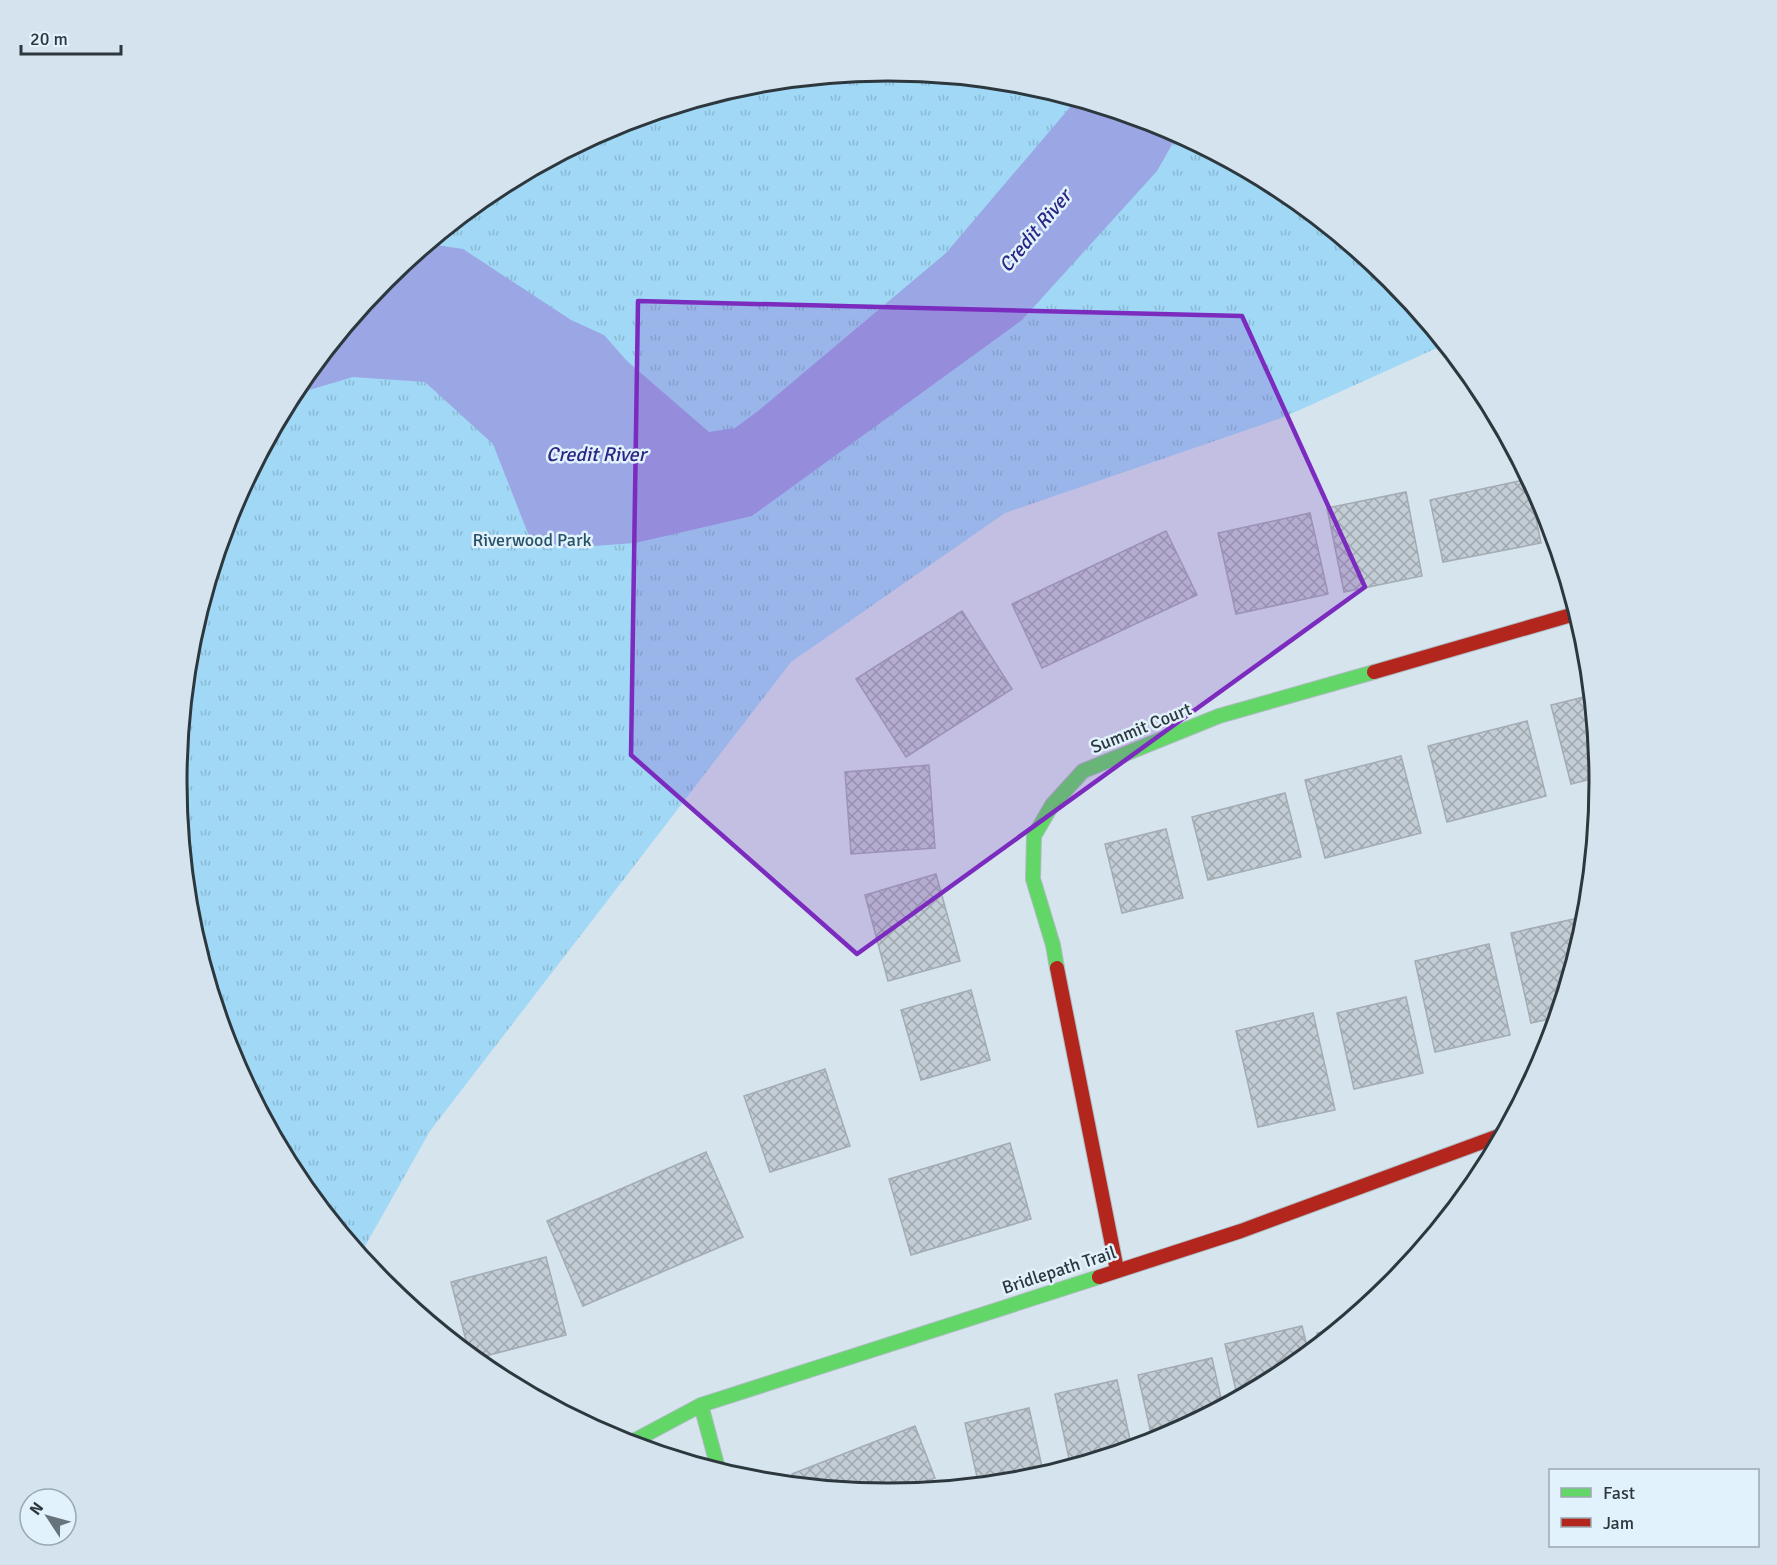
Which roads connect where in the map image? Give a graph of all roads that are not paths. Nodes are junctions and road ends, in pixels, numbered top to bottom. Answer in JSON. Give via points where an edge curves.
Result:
{"nodes":[{"id":1,"x":1570,"y":616,"type":"edge"},
{"id":2,"x":1493,"y":1138,"type":"edge"},
{"id":3,"x":1118,"y":1270,"type":"junction"},
{"id":4,"x":701,"y":1405,"type":"junction"},
{"id":5,"x":639,"y":1438,"type":"edge"},
{"id":6,"x":716,"y":1462,"type":"edge"}],
"edges":[{"from":1,"to":3,"type":"street","name":"Summit Court","via":[[1219,716],[1083,771],[1052,805],[1034,836],[1033,879],[1053,945]]},
{"from":2,"to":3,"type":"street","name":"Bridlepath Trail","via":[[1241,1231]]},
{"from":3,"to":4,"type":"street","name":"Bridlepath Trail"},
{"from":4,"to":5,"type":"street","name":"Bridlepath Trail"},
{"from":4,"to":6,"type":"street"}]}
